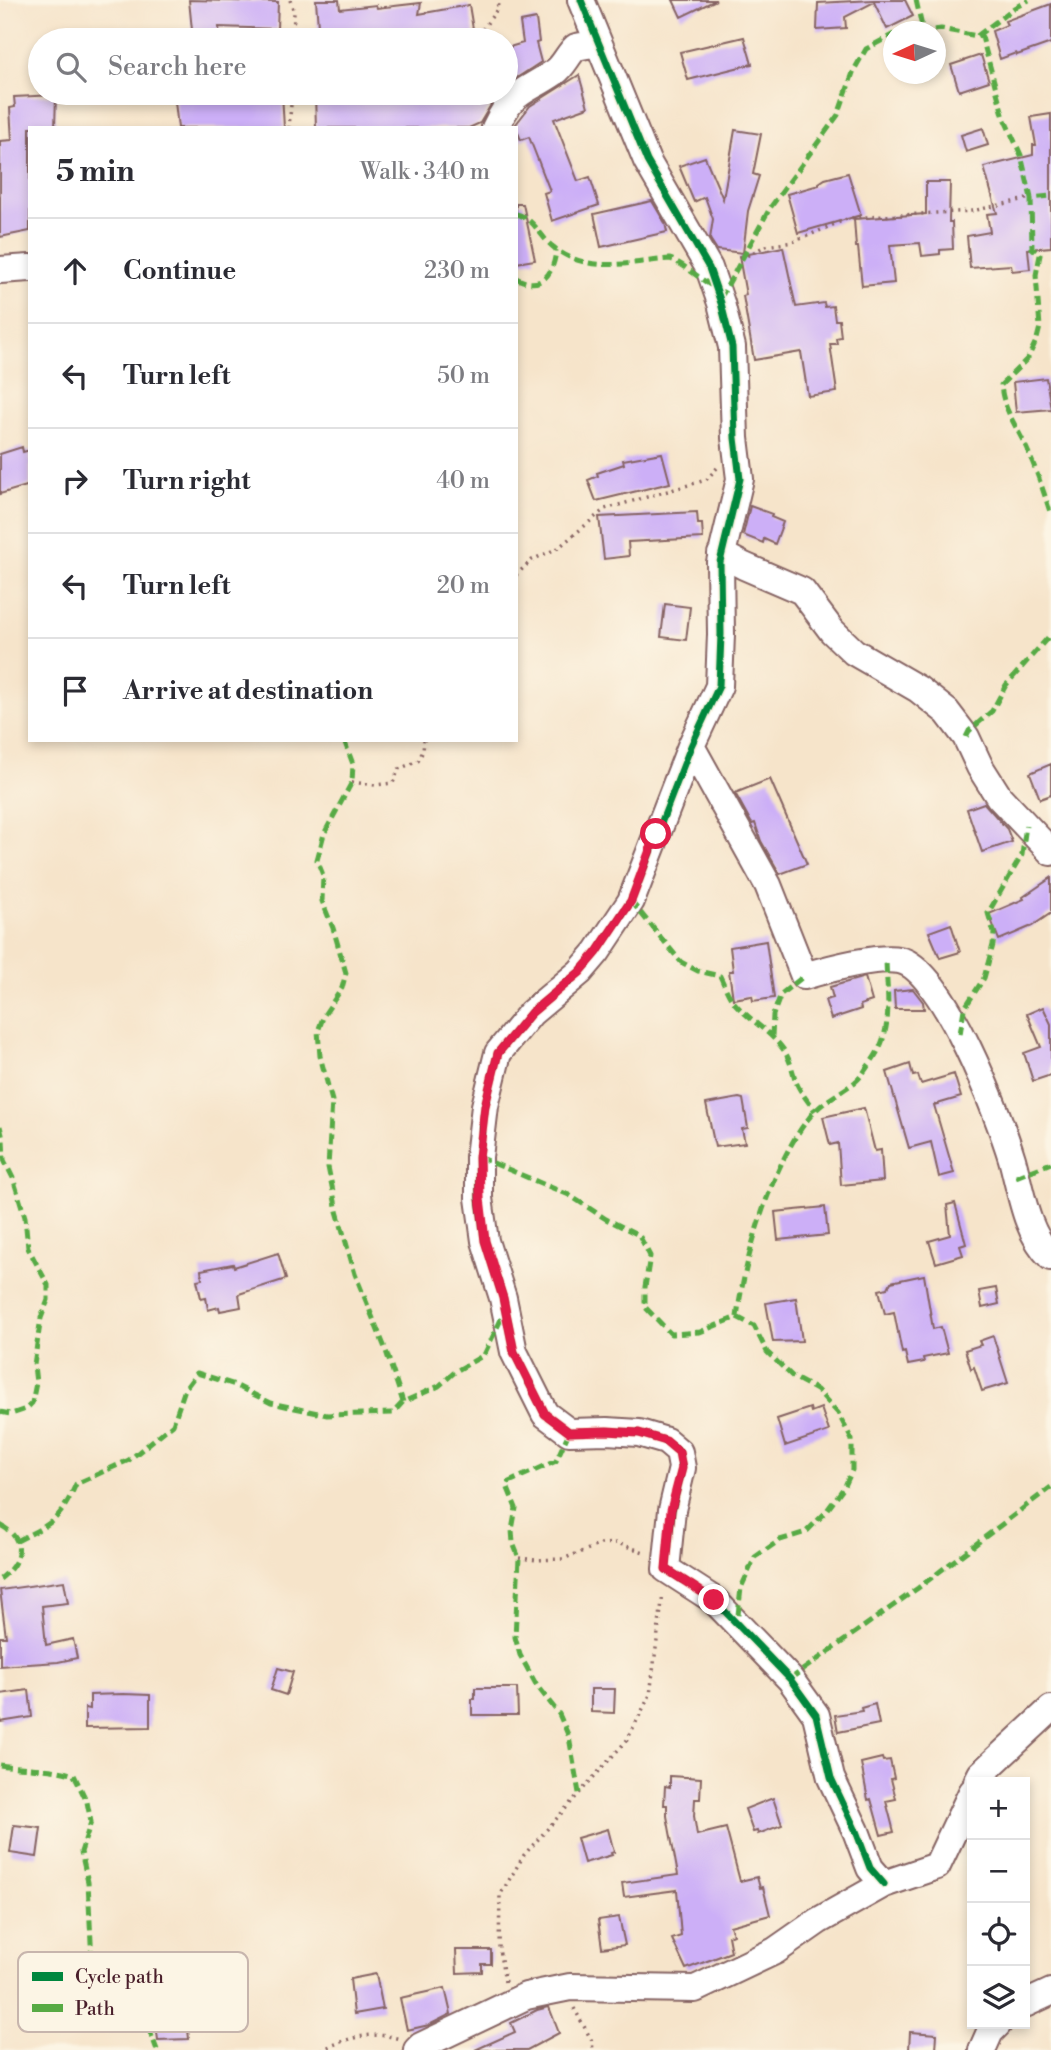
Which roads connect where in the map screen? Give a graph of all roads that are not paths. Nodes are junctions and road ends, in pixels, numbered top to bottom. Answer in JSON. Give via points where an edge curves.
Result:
{"nodes":[{"id":1,"x":581,"y":0,"type":"edge"},
{"id":2,"x":598,"y":43,"type":"junction"},
{"id":3,"x":518,"y":94,"type":"edge"},
{"id":4,"x":507,"y":105,"type":"edge"},
{"id":5,"x":496,"y":126,"type":"edge"},
{"id":6,"x":28,"y":268,"type":"edge"},
{"id":7,"x":0,"y":270,"type":"edge"},
{"id":8,"x":721,"y":554,"type":"junction"},
{"id":9,"x":691,"y":746,"type":"junction"},
{"id":10,"x":1051,"y":852,"type":"edge"},
{"id":11,"x":1051,"y":1257,"type":"edge"},
{"id":12,"x":1051,"y":1709,"type":"edge"},
{"id":13,"x":980,"y":1777,"type":"edge"},
{"id":14,"x":967,"y":1802,"type":"edge"},
{"id":15,"x":884,"y":1884,"type":"junction"},
{"id":16,"x":1051,"y":1992,"type":"edge"},
{"id":17,"x":1030,"y":2002,"type":"edge"},
{"id":18,"x":993,"y":2029,"type":"edge"},
{"id":19,"x":419,"y":2048,"type":"edge"},
{"id":20,"x":982,"y":2050,"type":"edge"}],
"edges":[{"from":1,"to":2,"type":"street"},
{"from":2,"to":3,"type":"street","via":[[576,47],[558,71]]},
{"from":2,"to":8,"type":"street","via":[[648,161],[709,268],[732,347],[740,480]]},
{"from":4,"to":5,"type":"street"},
{"from":6,"to":7,"type":"street"},
{"from":8,"to":9,"type":"street","via":[[719,686]]},
{"from":8,"to":10,"type":"street","via":[[802,590],[854,652],[918,689],[947,712],[999,797]]},
{"from":9,"to":11,"type":"street","via":[[768,885],[804,976],[901,960],[916,969],[937,993],[981,1073],[1012,1158],[1022,1201],[1042,1249]]},
{"from":9,"to":15,"type":"street","via":[[631,901],[580,972],[531,1013],[498,1053],[479,1157],[485,1241],[514,1352],[545,1414],[569,1432],[639,1433],[666,1441],[679,1452],[682,1468],[671,1510],[666,1569],[714,1600],[790,1679],[816,1715],[831,1779],[870,1868]]},
{"from":12,"to":13,"type":"street"},
{"from":14,"to":15,"type":"street","via":[[937,1866]]},
{"from":15,"to":19,"type":"street","via":[[775,1951],[695,1989],[570,1987],[526,1996]]},
{"from":16,"to":17,"type":"street"},
{"from":18,"to":20,"type":"street"}]}
